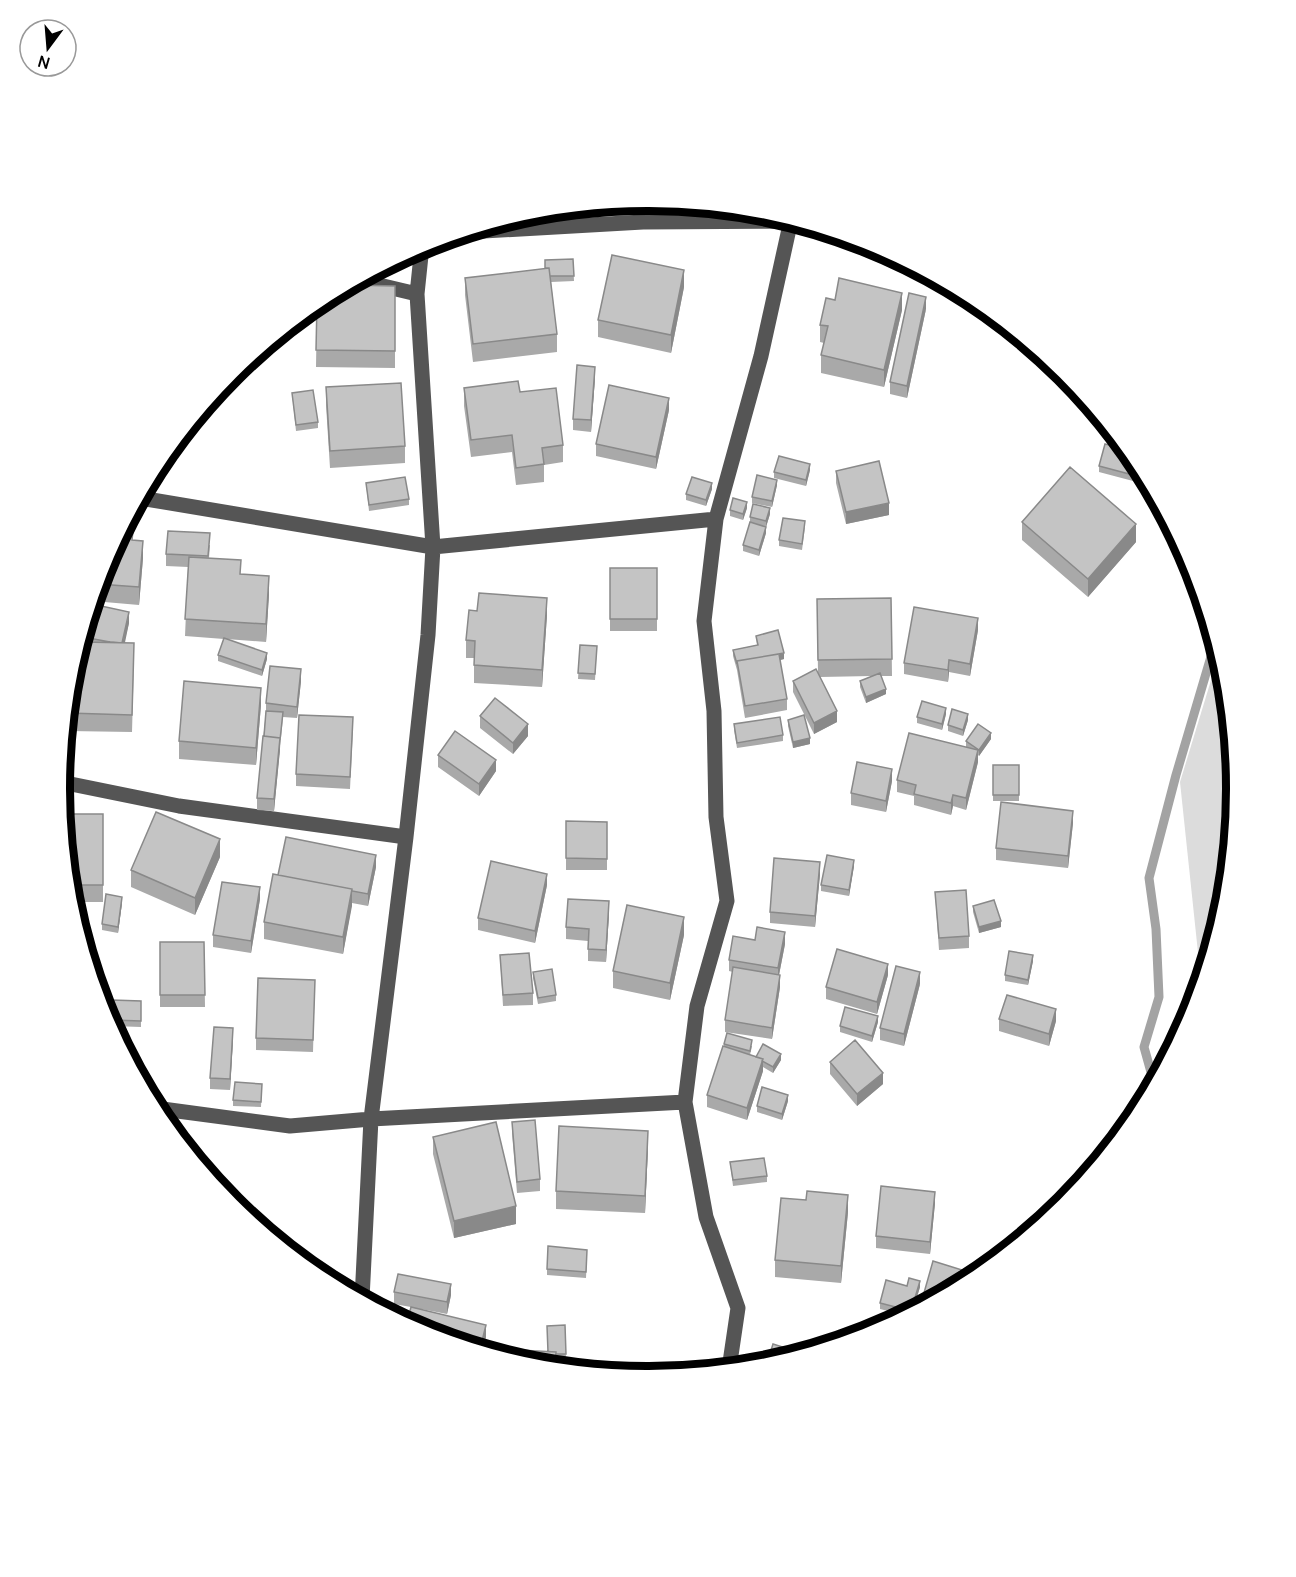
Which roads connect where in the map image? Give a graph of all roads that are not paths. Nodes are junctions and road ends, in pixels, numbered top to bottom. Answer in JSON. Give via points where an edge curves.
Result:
{"nodes":[{"id":1,"x":761,"y":222,"type":"edge"},
{"id":2,"x":503,"y":230,"type":"edge"},
{"id":3,"x":793,"y":230,"type":"edge"},
{"id":4,"x":421,"y":258,"type":"edge"},
{"id":5,"x":370,"y":283,"type":"edge"},
{"id":6,"x":417,"y":294,"type":"junction"},
{"id":7,"x":148,"y":499,"type":"edge"},
{"id":8,"x":716,"y":519,"type":"junction"},
{"id":9,"x":433,"y":547,"type":"junction"},
{"id":10,"x":70,"y":784,"type":"edge"},
{"id":11,"x":406,"y":837,"type":"junction"},
{"id":12,"x":685,"y":1102,"type":"junction"},
{"id":13,"x":169,"y":1110,"type":"edge"},
{"id":14,"x":371,"y":1119,"type":"junction"},
{"id":15,"x":362,"y":1291,"type":"edge"},
{"id":16,"x":730,"y":1360,"type":"edge"}],
"edges":[{"from":1,"to":2,"type":"street","via":[[643,222]]},
{"from":3,"to":8,"type":"street"},
{"from":4,"to":6,"type":"street"},
{"from":5,"to":6,"type":"street"},
{"from":6,"to":9,"type":"street"},
{"from":7,"to":9,"type":"street"},
{"from":8,"to":9,"type":"street"},
{"from":8,"to":12,"type":"street","via":[[704,621],[714,711],[716,817],[727,901],[697,1006]]},
{"from":9,"to":11,"type":"street","via":[[428,635]]},
{"from":10,"to":11,"type":"street","via":[[179,806]]},
{"from":11,"to":14,"type":"street"},
{"from":12,"to":14,"type":"street"},
{"from":12,"to":16,"type":"street","via":[[706,1217],[738,1308]]},
{"from":13,"to":14,"type":"street","via":[[290,1126]]},
{"from":14,"to":15,"type":"street"}]}
